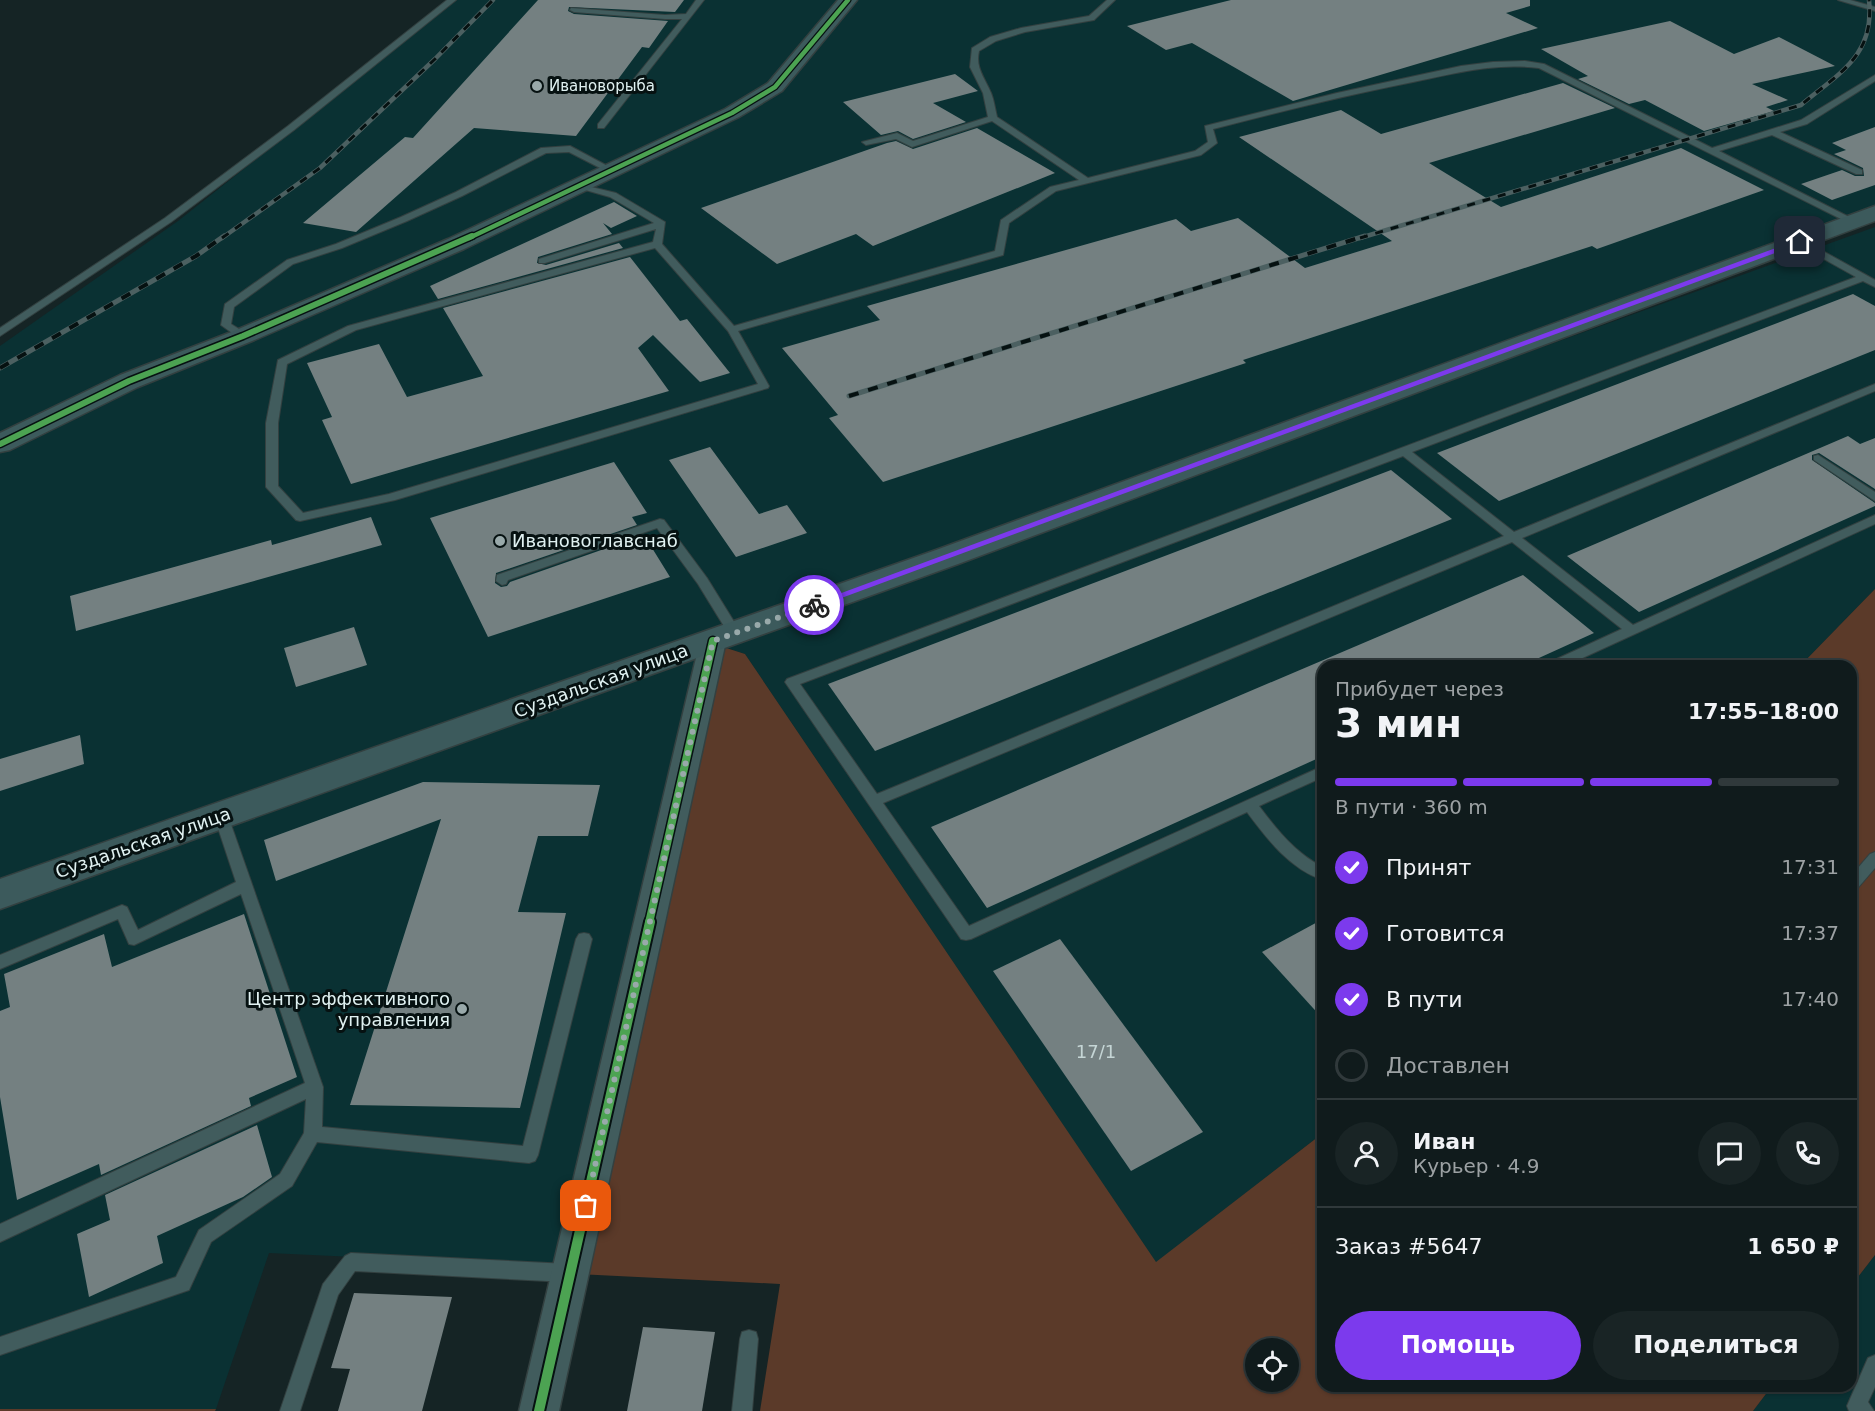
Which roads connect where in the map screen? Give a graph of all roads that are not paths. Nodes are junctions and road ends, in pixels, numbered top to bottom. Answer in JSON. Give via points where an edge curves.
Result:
{"nodes":[{"id":1,"x":452,"y":0,"type":"edge"},
{"id":2,"x":700,"y":0,"type":"edge"},
{"id":3,"x":848,"y":0,"type":"edge"},
{"id":4,"x":1111,"y":0,"type":"edge"},
{"id":5,"x":1842,"y":0,"type":"edge"},
{"id":6,"x":1875,"y":9,"type":"edge"},
{"id":7,"x":574,"y":10,"type":"dead end"},
{"id":8,"x":688,"y":16,"type":"junction"},
{"id":9,"x":1875,"y":77,"type":"edge"},
{"id":10,"x":993,"y":118,"type":"junction"},
{"id":11,"x":601,"y":126,"type":"dead end"},
{"id":12,"x":1773,"y":132,"type":"junction"},
{"id":13,"x":866,"y":142,"type":"dead end"},
{"id":14,"x":1712,"y":151,"type":"junction"},
{"id":15,"x":611,"y":170,"type":"junction"},
{"id":16,"x":1859,"y":172,"type":"dead end"},
{"id":17,"x":1087,"y":181,"type":"junction"},
{"id":18,"x":578,"y":185,"type":"junction"},
{"id":19,"x":1864,"y":217,"type":"edge"},
{"id":20,"x":662,"y":224,"type":"junction"},
{"id":21,"x":1800,"y":242,"type":"junction"},
{"id":22,"x":657,"y":244,"type":"junction"},
{"id":23,"x":542,"y":261,"type":"dead end"},
{"id":24,"x":1869,"y":281,"type":"edge"},
{"id":25,"x":732,"y":330,"type":"junction"},
{"id":26,"x":0,"y":333,"type":"edge"},
{"id":27,"x":243,"y":336,"type":"junction"},
{"id":28,"x":1875,"y":387,"type":"edge"},
{"id":29,"x":0,"y":444,"type":"edge"},
{"id":30,"x":1404,"y":451,"type":"junction"},
{"id":31,"x":1818,"y":458,"type":"dead end"},
{"id":32,"x":1875,"y":497,"type":"edge"},
{"id":33,"x":1875,"y":519,"type":"edge"},
{"id":34,"x":1513,"y":537,"type":"junction"},
{"id":35,"x":502,"y":581,"type":"dead end"},
{"id":36,"x":1631,"y":630,"type":"junction"},
{"id":37,"x":724,"y":637,"type":"junction"},
{"id":38,"x":1566,"y":660,"type":"edge"},
{"id":39,"x":1317,"y":774,"type":"edge"},
{"id":40,"x":874,"y":801,"type":"junction"},
{"id":41,"x":1250,"y":805,"type":"junction"},
{"id":42,"x":221,"y":816,"type":"junction"},
{"id":43,"x":1875,"y":858,"type":"edge"},
{"id":44,"x":1317,"y":871,"type":"edge"},
{"id":45,"x":1857,"y":879,"type":"edge"},
{"id":46,"x":245,"y":885,"type":"junction"},
{"id":47,"x":0,"y":894,"type":"edge"},
{"id":48,"x":584,"y":939,"type":"dead end"},
{"id":49,"x":0,"y":962,"type":"edge"},
{"id":50,"x":315,"y":1087,"type":"junction"},
{"id":51,"x":313,"y":1134,"type":"junction"},
{"id":52,"x":0,"y":1233,"type":"edge"},
{"id":53,"x":570,"y":1274,"type":"junction"},
{"id":54,"x":749,"y":1339,"type":"dead end"},
{"id":55,"x":0,"y":1346,"type":"edge"},
{"id":56,"x":1875,"y":1365,"type":"edge"},
{"id":57,"x":290,"y":1411,"type":"edge"},
{"id":58,"x":539,"y":1411,"type":"edge"},
{"id":59,"x":742,"y":1411,"type":"edge"},
{"id":60,"x":1863,"y":1411,"type":"edge"}],
"edges":[{"from":1,"to":26,"type":"lane","via":[[168,220]]},
{"from":2,"to":8,"type":"lane"},
{"from":3,"to":15,"type":"main road","via":[[775,87],[732,113]]},
{"from":4,"to":10,"type":"lane","via":[[1091,18],[1024,30],[993,39],[975,50],[972,62]]},
{"from":5,"to":6,"type":"lane"},
{"from":7,"to":8,"type":"lane"},
{"from":8,"to":11,"type":"lane"},
{"from":9,"to":12,"type":"lane","via":[[1804,122]]},
{"from":10,"to":13,"type":"lane","via":[[912,144],[897,136]]},
{"from":10,"to":17,"type":"lane"},
{"from":12,"to":14,"type":"lane"},
{"from":12,"to":16,"type":"lane"},
{"from":14,"to":17,"type":"lane","via":[[1541,66],[1508,62],[1340,94],[1208,128],[1214,143],[1198,153]]},
{"from":14,"to":19,"type":"lane"},
{"from":15,"to":18,"type":"main road"},
{"from":15,"to":27,"type":"lane","via":[[570,149],[544,150],[404,219],[290,262],[229,306],[226,325]]},
{"from":17,"to":25,"type":"lane","via":[[1053,189],[1004,222],[1000,252]]},
{"from":18,"to":20,"type":"lane","via":[[613,195]]},
{"from":18,"to":27,"type":"main road","via":[[456,244]]},
{"from":19,"to":21,"type":"main road","name":"Суздальская улица"},
{"from":20,"to":22,"type":"lane"},
{"from":20,"to":23,"type":"lane"},
{"from":21,"to":24,"type":"lane"},
{"from":21,"to":37,"type":"main road","name":"Суздальская улица"},
{"from":22,"to":25,"type":"lane"},
{"from":22,"to":25,"type":"lane","via":[[352,328],[282,362],[272,423],[272,487],[300,517],[391,497],[764,386]]},
{"from":24,"to":30,"type":"lane"},
{"from":27,"to":29,"type":"main road","via":[[129,381]]},
{"from":28,"to":34,"type":"lane"},
{"from":30,"to":34,"type":"lane"},
{"from":30,"to":40,"type":"lane","via":[[792,682]]},
{"from":31,"to":32,"type":"lane"},
{"from":33,"to":36,"type":"lane"},
{"from":34,"to":36,"type":"lane"},
{"from":34,"to":40,"type":"lane"},
{"from":35,"to":37,"type":"lane","via":[[501,578],[660,523],[703,581]]},
{"from":36,"to":38,"type":"lane"},
{"from":37,"to":42,"type":"main road","name":"Суздальская улица"},
{"from":37,"to":53,"type":"street"},
{"from":39,"to":41,"type":"lane"},
{"from":40,"to":41,"type":"lane","via":[[966,934]]},
{"from":41,"to":44,"type":"lane","via":[[1274,839]]},
{"from":42,"to":46,"type":"lane"},
{"from":42,"to":47,"type":"main road","name":"Суздальская улица"},
{"from":43,"to":45,"type":"lane"},
{"from":46,"to":49,"type":"lane","via":[[134,939],[122,911]]},
{"from":46,"to":50,"type":"lane"},
{"from":48,"to":51,"type":"lane","via":[[529,1155]]},
{"from":50,"to":51,"type":"lane"},
{"from":50,"to":52,"type":"lane"},
{"from":51,"to":55,"type":"lane","via":[[286,1180],[205,1236],[182,1284]]},
{"from":53,"to":57,"type":"lane","via":[[351,1263],[330,1290]]},
{"from":53,"to":58,"type":"street"},
{"from":54,"to":59,"type":"lane"},
{"from":56,"to":60,"type":"lane","via":[[1857,1406]]}]}
